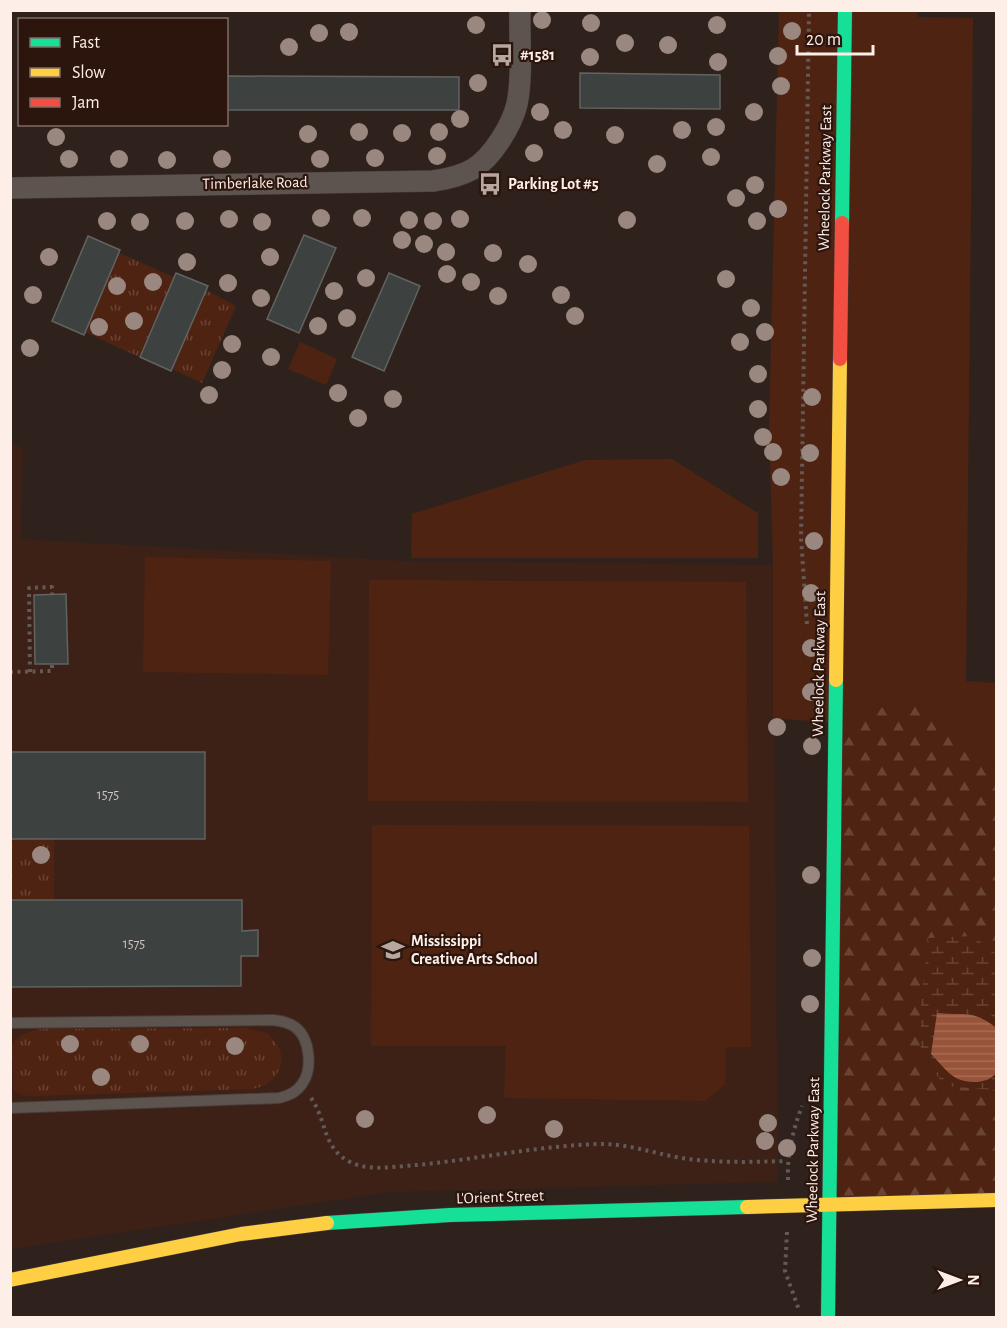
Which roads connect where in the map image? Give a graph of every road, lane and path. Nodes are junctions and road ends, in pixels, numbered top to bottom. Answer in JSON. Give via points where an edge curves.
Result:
{"nodes":[{"id":1,"x":520,"y":10,"type":"edge"},
{"id":2,"x":808,"y":10,"type":"edge"},
{"id":3,"x":845,"y":10,"type":"edge"},
{"id":4,"x":10,"y":188,"type":"edge"},
{"id":5,"x":52,"y":594,"type":"dead end"},
{"id":6,"x":807,"y":629,"type":"dead end"},
{"id":7,"x":52,"y":664,"type":"dead end"},
{"id":8,"x":10,"y":672,"type":"edge"},
{"id":9,"x":30,"y":672,"type":"junction"},
{"id":10,"x":10,"y":1023,"type":"edge"},
{"id":11,"x":301,"y":1085,"type":"junction"},
{"id":12,"x":803,"y":1101,"type":"dead end"},
{"id":13,"x":10,"y":1108,"type":"edge"},
{"id":14,"x":996,"y":1200,"type":"edge"},
{"id":15,"x":829,"y":1203,"type":"junction"},
{"id":16,"x":786,"y":1245,"type":"dead end"},
{"id":17,"x":10,"y":1280,"type":"edge"},
{"id":18,"x":801,"y":1317,"type":"edge"},
{"id":19,"x":828,"y":1317,"type":"edge"}],
"edges":[{"from":1,"to":4,"type":"street","name":"Timberlake Road","via":[[517,103],[507,130],[476,167],[455,177]]},
{"from":2,"to":6,"type":"path","via":[[801,538]]},
{"from":3,"to":15,"type":"street","name":"Wheelock Parkway East"},
{"from":5,"to":9,"type":"path","via":[[52,587],[29,588]]},
{"from":7,"to":9,"type":"path","via":[[52,671]]},
{"from":8,"to":9,"type":"path"},
{"from":10,"to":11,"type":"lane","via":[[284,1021],[300,1032],[307,1049],[307,1073]]},
{"from":11,"to":12,"type":"path","via":[[319,1111],[332,1147],[349,1162],[367,1168],[600,1144],[686,1159],[787,1161]]},
{"from":11,"to":13,"type":"lane","via":[[279,1098]]},
{"from":14,"to":15,"type":"street","name":"L'Orient Street"},
{"from":15,"to":17,"type":"street","name":"L'Orient Street","via":[[450,1215],[311,1224]]},
{"from":15,"to":19,"type":"street","name":"Wheelock Parkway East"},
{"from":16,"to":18,"type":"path","via":[[785,1271]]}]}
